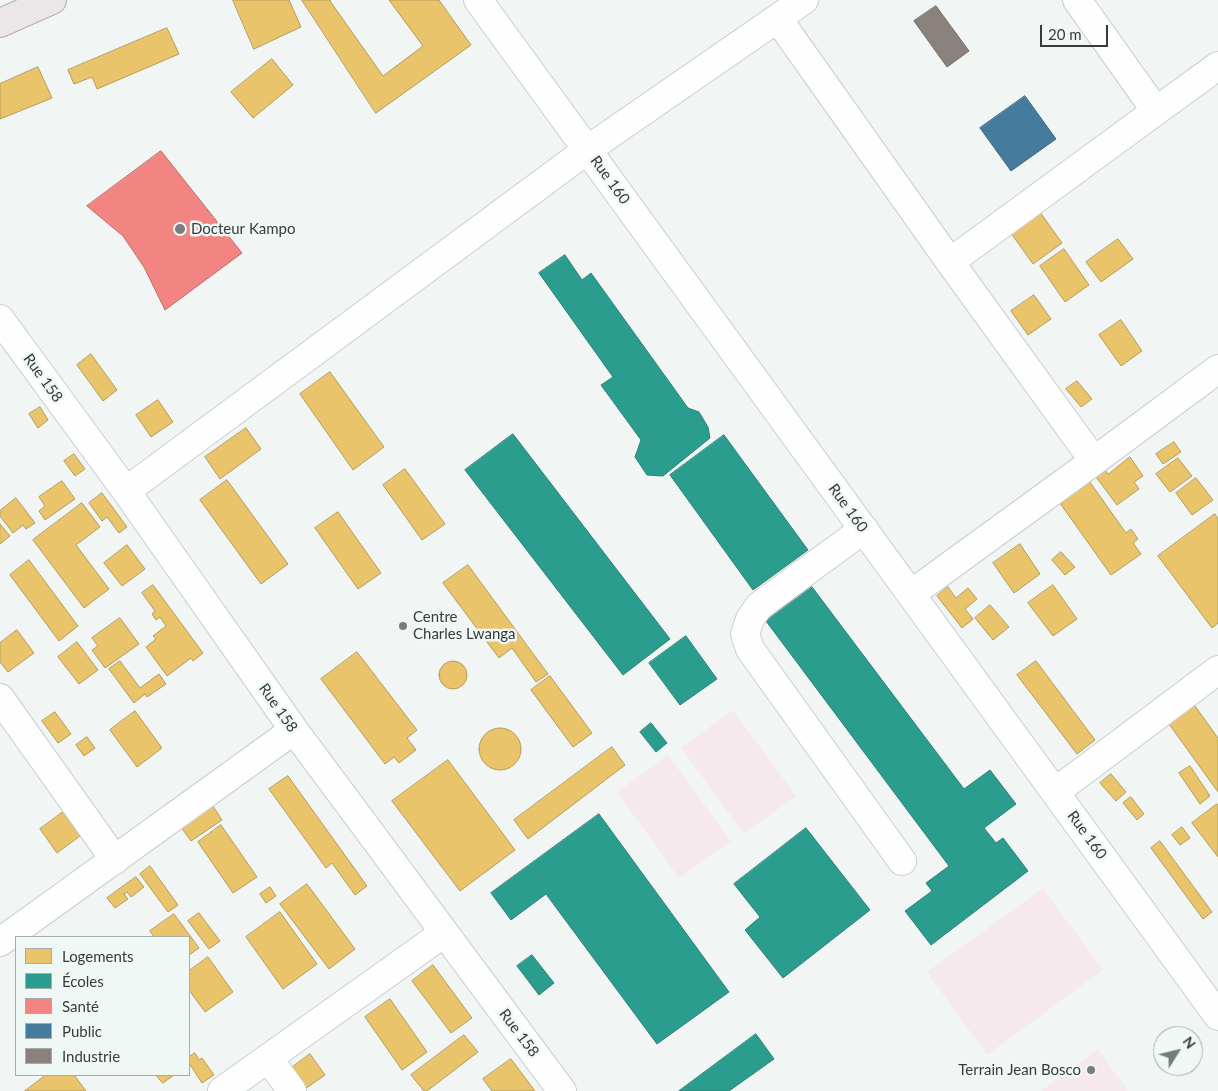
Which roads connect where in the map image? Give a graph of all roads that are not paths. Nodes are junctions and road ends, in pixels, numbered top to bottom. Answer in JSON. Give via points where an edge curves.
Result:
{"nodes":[{"id":1,"x":52,"y":0,"type":"edge"},
{"id":2,"x":478,"y":0,"type":"edge"},
{"id":3,"x":804,"y":0,"type":"edge"},
{"id":4,"x":1078,"y":0,"type":"edge"},
{"id":5,"x":778,"y":19,"type":"junction"},
{"id":6,"x":0,"y":23,"type":"edge"},
{"id":7,"x":1218,"y":66,"type":"edge"},
{"id":8,"x":1156,"y":110,"type":"junction"},
{"id":9,"x":588,"y":150,"type":"junction"},
{"id":10,"x":950,"y":262,"type":"junction"},
{"id":11,"x":0,"y":319,"type":"edge"},
{"id":12,"x":1218,"y":369,"type":"edge"},
{"id":13,"x":1094,"y":461,"type":"junction"},
{"id":14,"x":126,"y":491,"type":"junction"},
{"id":15,"x":864,"y":529,"type":"junction"},
{"id":16,"x":911,"y":594,"type":"junction"},
{"id":17,"x":1218,"y":670,"type":"edge"},
{"id":18,"x":0,"y":698,"type":"edge"},
{"id":19,"x":294,"y":730,"type":"junction"},
{"id":20,"x":1055,"y":792,"type":"junction"},
{"id":21,"x":115,"y":860,"type":"junction"},
{"id":22,"x":902,"y":861,"type":"dead end"},
{"id":23,"x":444,"y":933,"type":"junction"},
{"id":24,"x":0,"y":942,"type":"edge"},
{"id":25,"x":1218,"y":1016,"type":"edge"},
{"id":26,"x":268,"y":1058,"type":"junction"},
{"id":27,"x":222,"y":1091,"type":"edge"},
{"id":28,"x":292,"y":1091,"type":"edge"},
{"id":29,"x":562,"y":1091,"type":"edge"}],
"edges":[{"from":1,"to":6,"type":"main road"},
{"from":2,"to":9,"type":"street","name":"Rue 160"},
{"from":3,"to":5,"type":"street"},
{"from":4,"to":8,"type":"street"},
{"from":5,"to":9,"type":"street"},
{"from":5,"to":10,"type":"street"},
{"from":7,"to":8,"type":"street"},
{"from":8,"to":10,"type":"street"},
{"from":9,"to":14,"type":"street"},
{"from":9,"to":15,"type":"street","name":"Rue 160"},
{"from":10,"to":13,"type":"street"},
{"from":11,"to":14,"type":"street","name":"Rue 158"},
{"from":12,"to":13,"type":"street"},
{"from":13,"to":16,"type":"street"},
{"from":14,"to":19,"type":"street","name":"Rue 158"},
{"from":15,"to":16,"type":"street","name":"Rue 160"},
{"from":15,"to":22,"type":"street","via":[[759,606],[745,634],[750,649]]},
{"from":16,"to":20,"type":"street","name":"Rue 160"},
{"from":17,"to":20,"type":"street"},
{"from":18,"to":21,"type":"street"},
{"from":19,"to":21,"type":"street"},
{"from":19,"to":23,"type":"street","name":"Rue 158"},
{"from":20,"to":25,"type":"street","name":"Rue 160"},
{"from":21,"to":24,"type":"street"},
{"from":23,"to":26,"type":"street"},
{"from":23,"to":29,"type":"street","name":"Rue 158"},
{"from":26,"to":27,"type":"street"},
{"from":26,"to":28,"type":"street"}]}
